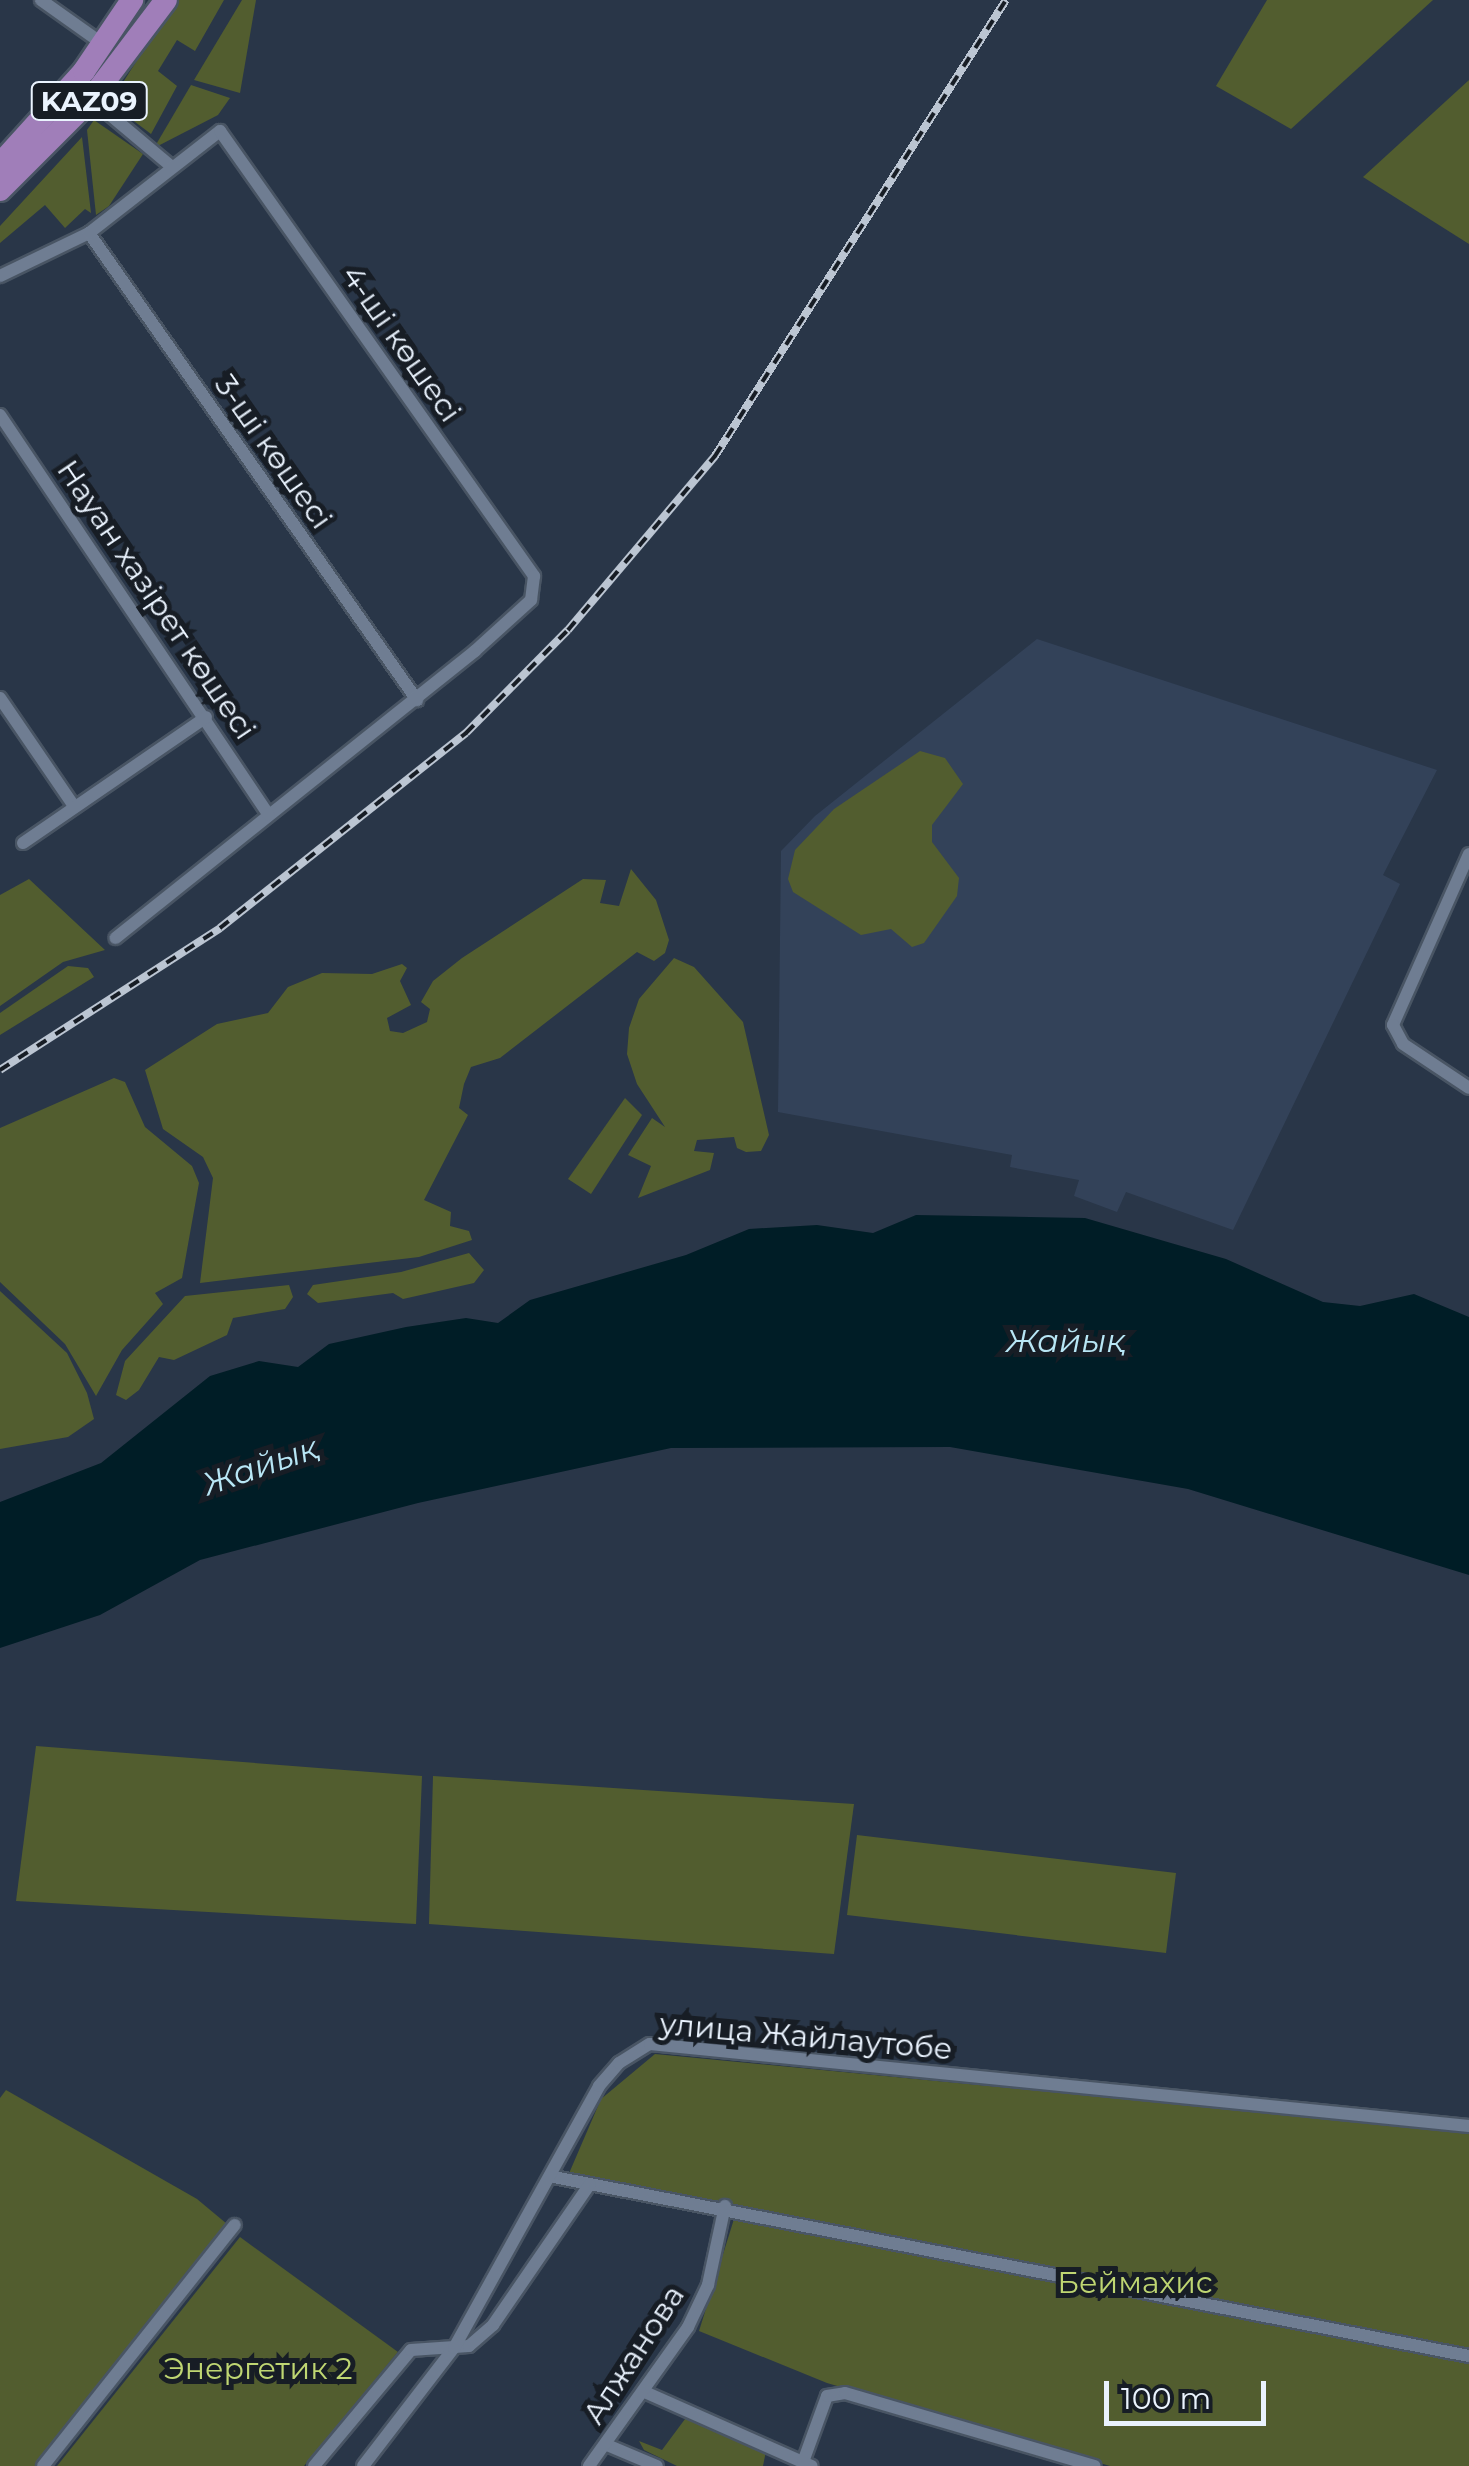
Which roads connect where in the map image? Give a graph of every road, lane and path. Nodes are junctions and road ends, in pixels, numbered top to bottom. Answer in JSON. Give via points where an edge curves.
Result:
{"nodes":[{"id":1,"x":41,"y":0,"type":"edge"},
{"id":2,"x":132,"y":0,"type":"edge"},
{"id":3,"x":166,"y":0,"type":"edge"},
{"id":4,"x":103,"y":44,"type":"junction"},
{"id":5,"x":91,"y":99,"type":"junction"},
{"id":6,"x":0,"y":164,"type":"edge"},
{"id":7,"x":172,"y":167,"type":"junction"},
{"id":8,"x":0,"y":190,"type":"edge"},
{"id":9,"x":89,"y":233,"type":"junction"},
{"id":10,"x":0,"y":276,"type":"edge"},
{"id":11,"x":0,"y":415,"type":"edge"},
{"id":12,"x":0,"y":698,"type":"edge"},
{"id":13,"x":417,"y":700,"type":"junction"},
{"id":14,"x":206,"y":717,"type":"junction"},
{"id":15,"x":74,"y":806,"type":"junction"},
{"id":16,"x":270,"y":815,"type":"junction"},
{"id":17,"x":23,"y":844,"type":"dead end"},
{"id":18,"x":1469,"y":854,"type":"edge"},
{"id":19,"x":116,"y":938,"type":"dead end"},
{"id":20,"x":1469,"y":1088,"type":"edge"},
{"id":21,"x":1469,"y":2126,"type":"edge"},
{"id":22,"x":554,"y":2177,"type":"junction"},
{"id":23,"x":590,"y":2184,"type":"junction"},
{"id":24,"x":725,"y":2206,"type":"junction"},
{"id":25,"x":235,"y":2225,"type":"dead end"},
{"id":26,"x":454,"y":2348,"type":"junction"},
{"id":27,"x":1469,"y":2356,"type":"edge"},
{"id":28,"x":647,"y":2393,"type":"junction"},
{"id":29,"x":606,"y":2445,"type":"junction"},
{"id":30,"x":808,"y":2464,"type":"edge"},
{"id":31,"x":44,"y":2466,"type":"edge"},
{"id":32,"x":314,"y":2466,"type":"edge"},
{"id":33,"x":363,"y":2466,"type":"edge"},
{"id":34,"x":589,"y":2466,"type":"edge"},
{"id":35,"x":657,"y":2466,"type":"edge"},
{"id":36,"x":1095,"y":2466,"type":"edge"}],
"edges":[{"from":1,"to":4,"type":"street"},
{"from":2,"to":4,"type":"highway","number":"KAZ09"},
{"from":3,"to":5,"type":"highway","number":"KAZ09"},
{"from":4,"to":6,"type":"highway","number":"KAZ09"},
{"from":5,"to":7,"type":"street"},
{"from":5,"to":8,"type":"highway","number":"KAZ09"},
{"from":7,"to":9,"type":"street"},
{"from":7,"to":13,"type":"street","name":"4-шi көшесі","via":[[220,131],[534,576],[531,600]]},
{"from":9,"to":10,"type":"street"},
{"from":9,"to":13,"type":"street","name":"3-шi көшесі"},
{"from":11,"to":14,"type":"street","name":"Науан хазірет көшесі"},
{"from":12,"to":15,"type":"street"},
{"from":13,"to":16,"type":"street"},
{"from":14,"to":15,"type":"street"},
{"from":14,"to":16,"type":"street","name":"Науан хазірет көшесі"},
{"from":15,"to":17,"type":"street"},
{"from":16,"to":19,"type":"street"},
{"from":18,"to":20,"type":"street","via":[[1394,1024],[1402,1044]]},
{"from":21,"to":22,"type":"street","name":"улица Жайлаутобе","via":[[650,2044],[619,2063],[599,2086]]},
{"from":22,"to":23,"type":"street"},
{"from":22,"to":26,"type":"street","name":"улица Жайлаутобе"},
{"from":23,"to":24,"type":"street"},
{"from":23,"to":26,"type":"street","via":[[494,2326],[469,2346]]},
{"from":24,"to":27,"type":"street"},
{"from":24,"to":28,"type":"street","name":"Алжанова","via":[[708,2285]]},
{"from":25,"to":31,"type":"street"},
{"from":26,"to":32,"type":"street","via":[[411,2350]]},
{"from":26,"to":33,"type":"street","name":"улица Жайлаутобе"},
{"from":28,"to":29,"type":"street","name":"Алжанова"},
{"from":28,"to":30,"type":"street"},
{"from":29,"to":34,"type":"street","name":"Алжанова"},
{"from":29,"to":35,"type":"street"},
{"from":30,"to":36,"type":"street","via":[[828,2396],[845,2393]]}]}
